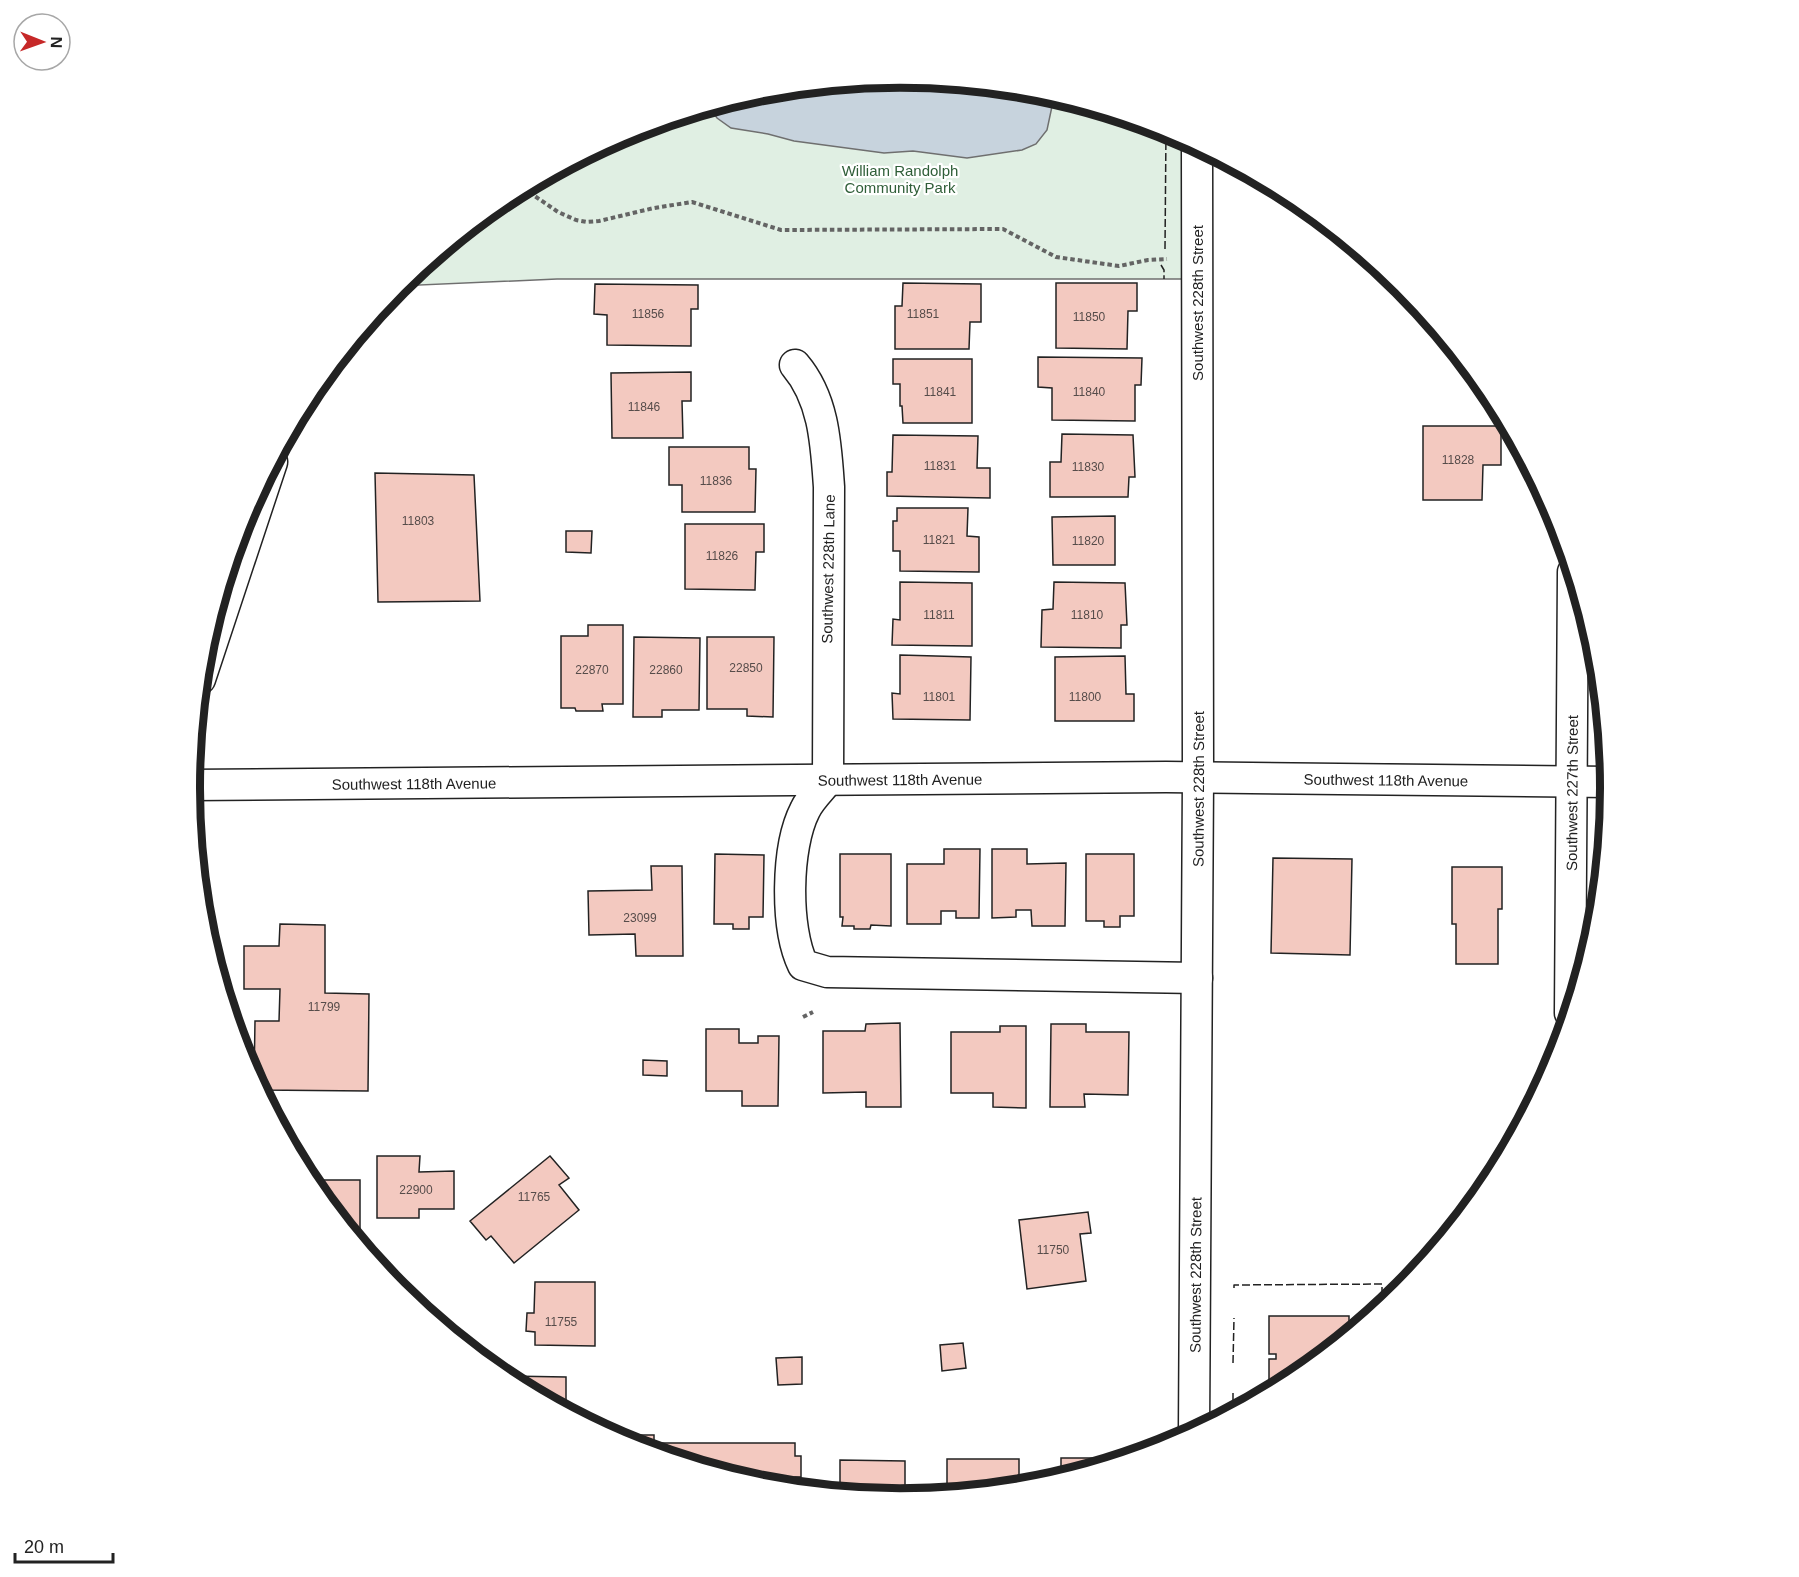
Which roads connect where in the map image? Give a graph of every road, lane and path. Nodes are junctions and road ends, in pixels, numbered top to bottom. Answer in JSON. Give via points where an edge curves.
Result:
{"nodes":[{"id":1,"x":1197,"y":156,"type":"edge"},
{"id":2,"x":531,"y":194,"type":"edge"},
{"id":3,"x":1168,"y":259,"type":"dead end"},
{"id":4,"x":795,"y":365,"type":"dead end"},
{"id":5,"x":249,"y":533,"type":"edge"},
{"id":6,"x":1573,"y":597,"type":"edge"},
{"id":7,"x":221,"y":615,"type":"edge"},
{"id":8,"x":1198,"y":778,"type":"junction"},
{"id":9,"x":828,"y":780,"type":"junction"},
{"id":10,"x":1571,"y":782,"type":"junction"},
{"id":11,"x":1600,"y":782,"type":"edge"},
{"id":12,"x":200,"y":785,"type":"edge"},
{"id":13,"x":1197,"y":978,"type":"junction"},
{"id":14,"x":1570,"y":989,"type":"edge"},
{"id":15,"x":813,"y":1012,"type":"dead end"},
{"id":16,"x":803,"y":1017,"type":"dead end"},
{"id":17,"x":1194,"y":1423,"type":"edge"}],
"edges":[{"from":1,"to":8,"type":"street","name":"Southwest 228th Street"},
{"from":2,"to":3,"type":"path","via":[[558,212],[587,222],[692,202],[781,230],[1003,229],[1056,257],[1119,266]]},
{"from":4,"to":9,"type":"street","name":"Southwest 228th Lane","via":[[815,398],[826,446]]},
{"from":5,"to":7,"type":"street"},
{"from":6,"to":10,"type":"street","name":"Southwest 227th Street"},
{"from":8,"to":9,"type":"street","name":"Southwest 118th Avenue"},
{"from":8,"to":10,"type":"street","name":"Southwest 118th Avenue"},
{"from":8,"to":13,"type":"street","name":"Southwest 228th Street"},
{"from":9,"to":12,"type":"street","name":"Southwest 118th Avenue"},
{"from":9,"to":13,"type":"street","via":[[806,808],[792,857],[790,919],[803,965],[827,972]]},
{"from":10,"to":11,"type":"street","name":"Southwest 118th Avenue"},
{"from":10,"to":14,"type":"street","name":"Southwest 227th Street"},
{"from":13,"to":17,"type":"street","name":"Southwest 228th Street"},
{"from":15,"to":16,"type":"path"}]}
